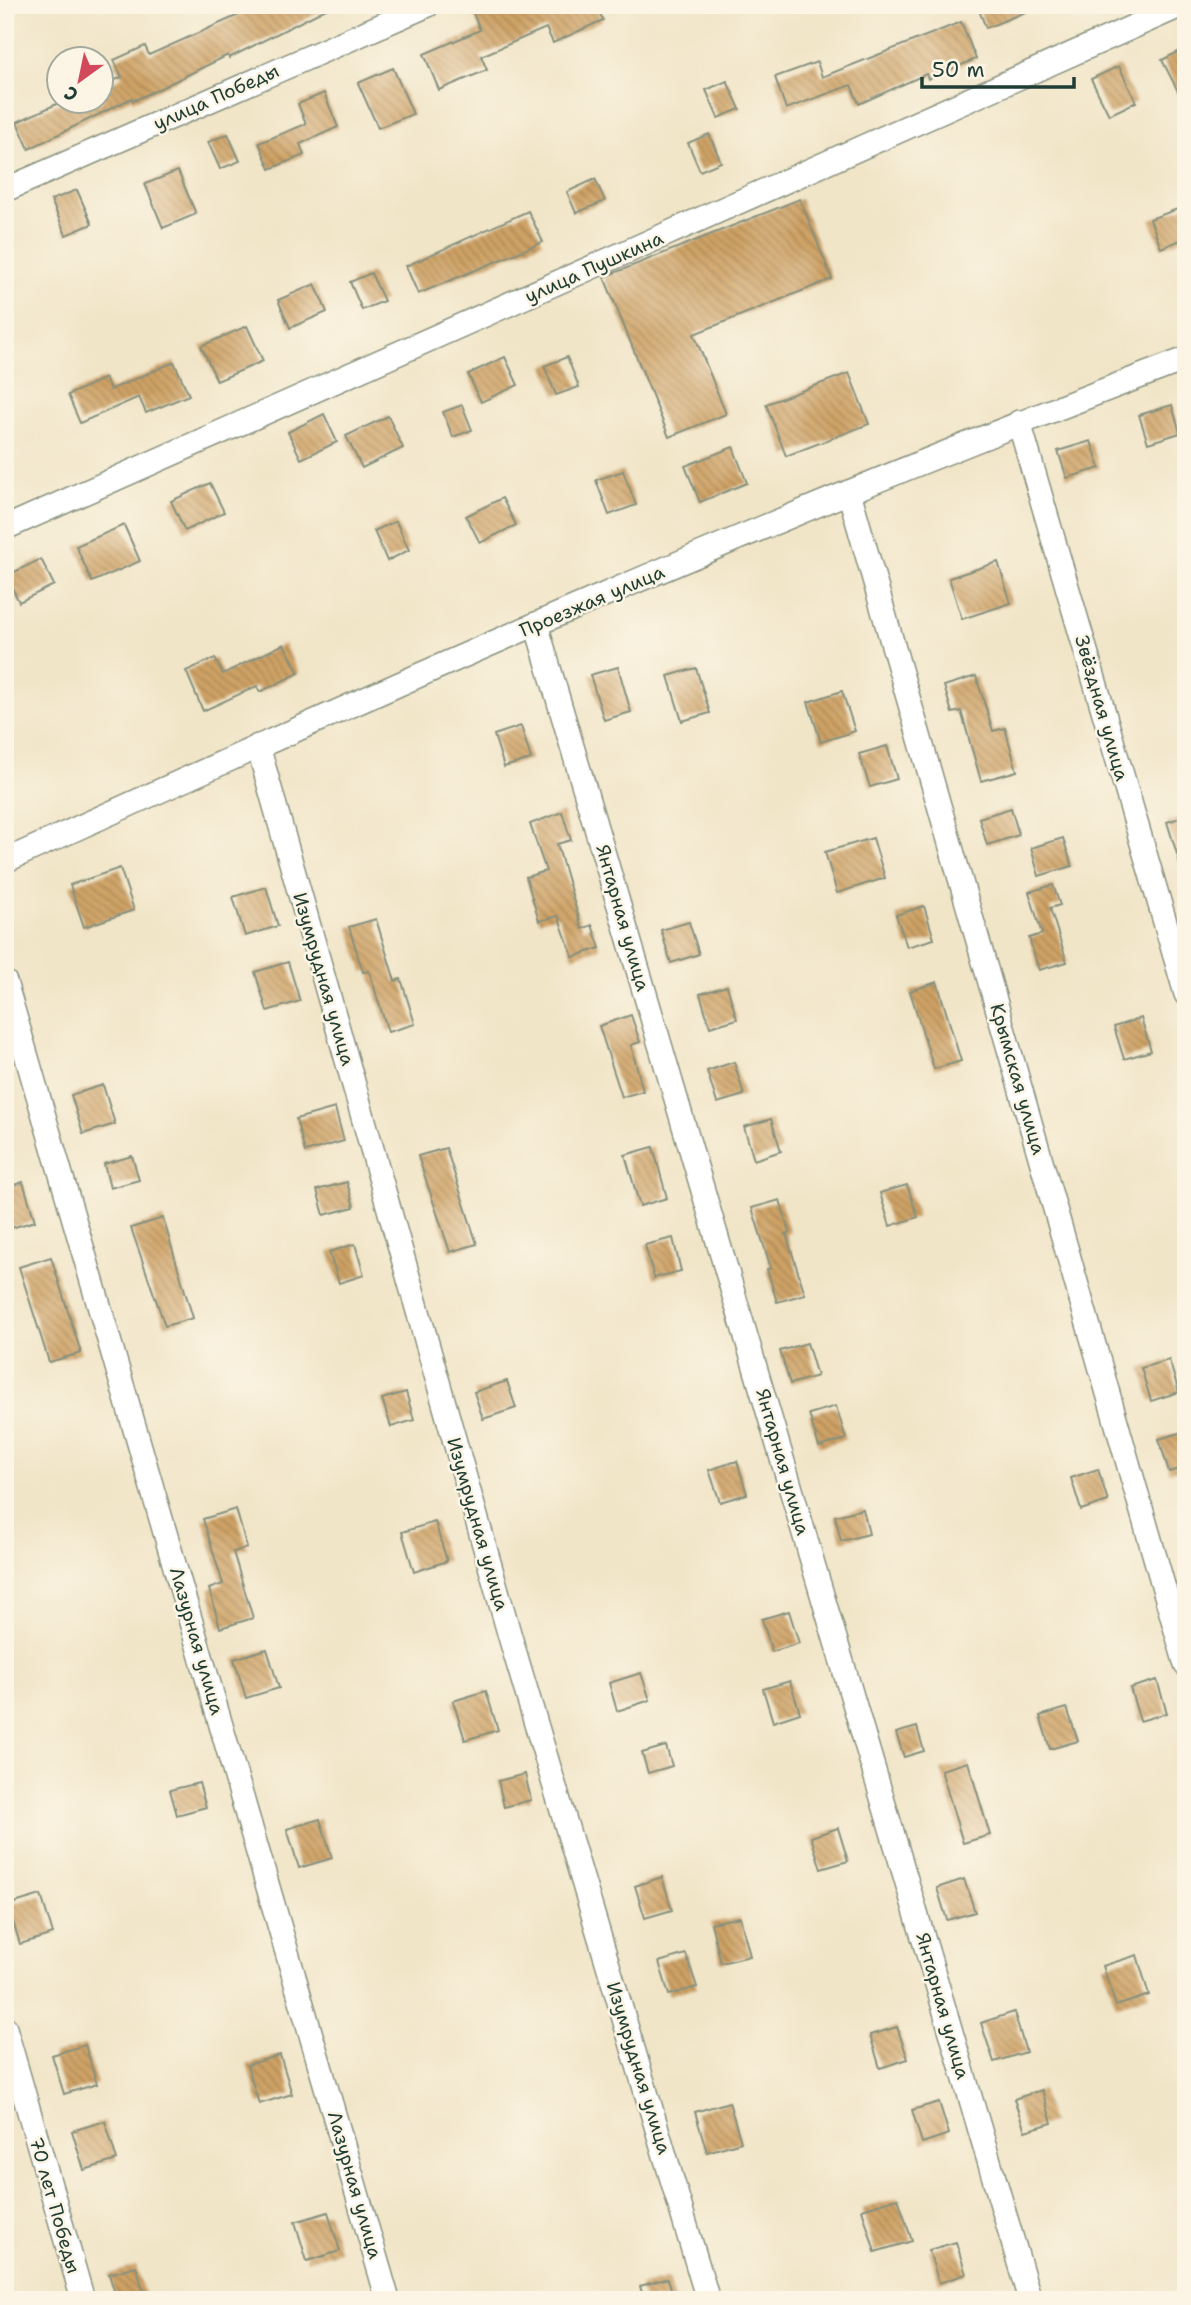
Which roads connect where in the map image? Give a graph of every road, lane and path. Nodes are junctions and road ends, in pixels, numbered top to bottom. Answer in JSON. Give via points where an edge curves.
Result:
{"nodes":[{"id":1,"x":428,"y":5,"type":"edge"},
{"id":2,"x":1182,"y":5,"type":"edge"},
{"id":3,"x":5,"y":190,"type":"edge"},
{"id":4,"x":1186,"y":359,"type":"edge"},
{"id":5,"x":1019,"y":422,"type":"junction"},
{"id":6,"x":849,"y":492,"type":"junction"},
{"id":7,"x":5,"y":528,"type":"edge"},
{"id":8,"x":536,"y":624,"type":"junction"},
{"id":9,"x":258,"y":746,"type":"junction"},
{"id":10,"x":5,"y":861,"type":"edge"},
{"id":11,"x":5,"y":982,"type":"edge"},
{"id":12,"x":1186,"y":994,"type":"edge"},
{"id":13,"x":1186,"y":1665,"type":"edge"},
{"id":14,"x":5,"y":2028,"type":"edge"},
{"id":15,"x":83,"y":2300,"type":"edge"},
{"id":16,"x":388,"y":2300,"type":"edge"},
{"id":17,"x":708,"y":2300,"type":"edge"},
{"id":18,"x":1030,"y":2300,"type":"edge"}],
"edges":[{"from":1,"to":3,"type":"street","name":"улица Победы"},
{"from":2,"to":7,"type":"street","name":"улица Пушкина"},
{"from":4,"to":5,"type":"street","name":"Проезжая улица"},
{"from":5,"to":6,"type":"street","name":"Проезжая улица"},
{"from":5,"to":12,"type":"street","name":"Звёздная улица"},
{"from":6,"to":8,"type":"street","name":"Проезжая улица"},
{"from":6,"to":13,"type":"street","name":"Крымская улица"},
{"from":8,"to":9,"type":"street","name":"Проезжая улица"},
{"from":8,"to":18,"type":"street","name":"Янтарная улица"},
{"from":9,"to":10,"type":"street","name":"Проезжая улица"},
{"from":9,"to":17,"type":"street","name":"Изумрудная улица","via":[[507,1626]]},
{"from":11,"to":16,"type":"street","name":"Лазурная улица"},
{"from":14,"to":15,"type":"street","name":"70 лет Победы"}]}
